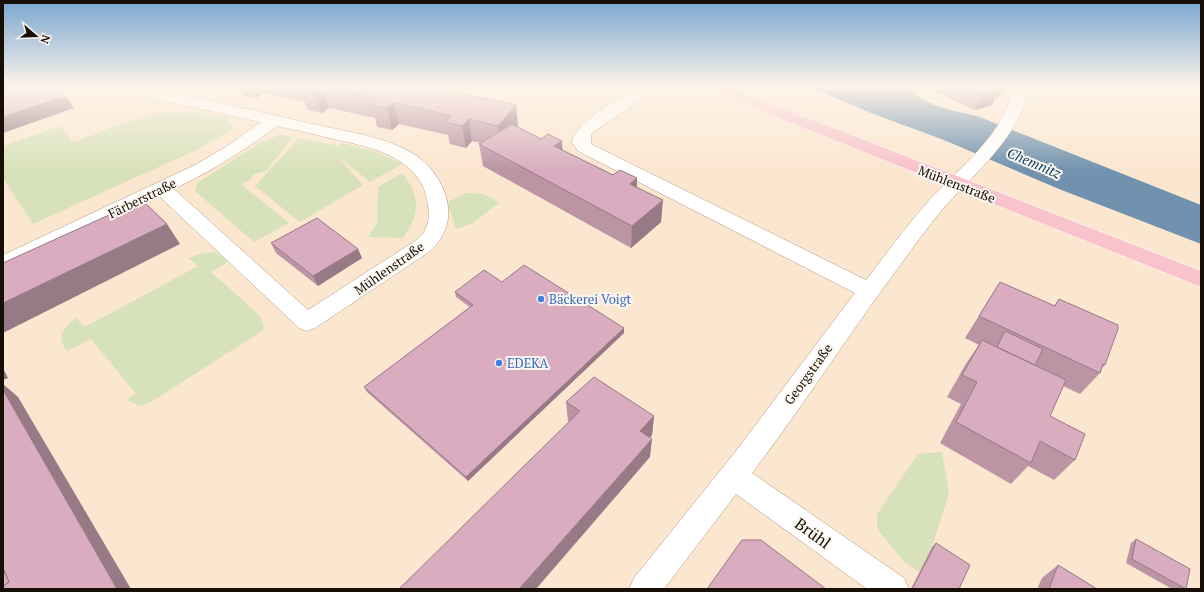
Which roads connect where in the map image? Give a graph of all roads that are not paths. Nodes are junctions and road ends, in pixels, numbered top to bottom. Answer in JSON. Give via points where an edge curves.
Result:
{"nodes":[{"id":1,"x":249,"y":115,"type":"edge"},
{"id":2,"x":608,"y":115,"type":"edge"},
{"id":3,"x":783,"y":115,"type":"edge"},
{"id":4,"x":1013,"y":115,"type":"edge"},
{"id":5,"x":274,"y":120,"type":"junction"},
{"id":6,"x":958,"y":184,"type":"junction"},
{"id":7,"x":162,"y":189,"type":"junction"},
{"id":8,"x":3,"y":264,"type":"edge"},
{"id":9,"x":1201,"y":279,"type":"edge"},
{"id":10,"x":869,"y":291,"type":"junction"},
{"id":11,"x":734,"y":476,"type":"junction"},
{"id":12,"x":645,"y":589,"type":"edge"},
{"id":13,"x":894,"y":589,"type":"edge"}],
"edges":[{"from":1,"to":5,"type":"street","name":"Mühlenstraße"},
{"from":2,"to":10,"type":"street","via":[[583,134],[581,142],[584,147]]},
{"from":3,"to":6,"type":"main road","name":"Mühlenstraße"},
{"from":4,"to":6,"type":"street","name":"Georgstraße"},
{"from":5,"to":7,"type":"street","name":"Färberstraße","via":[[234,149]]},
{"from":5,"to":7,"type":"street","name":"Mühlenstraße","via":[[368,142],[392,150],[419,167],[431,180],[436,198],[438,218],[434,234],[419,249],[307,322]]},
{"from":6,"to":9,"type":"main road","name":"Mühlenstraße"},
{"from":6,"to":10,"type":"street","name":"Georgstraße","via":[[934,207]]},
{"from":7,"to":8,"type":"street","name":"Färberstraße"},
{"from":10,"to":11,"type":"street","name":"Georgstraße"},
{"from":11,"to":12,"type":"street","name":"Georgstraße"},
{"from":11,"to":13,"type":"street","name":"Brühl"}]}
